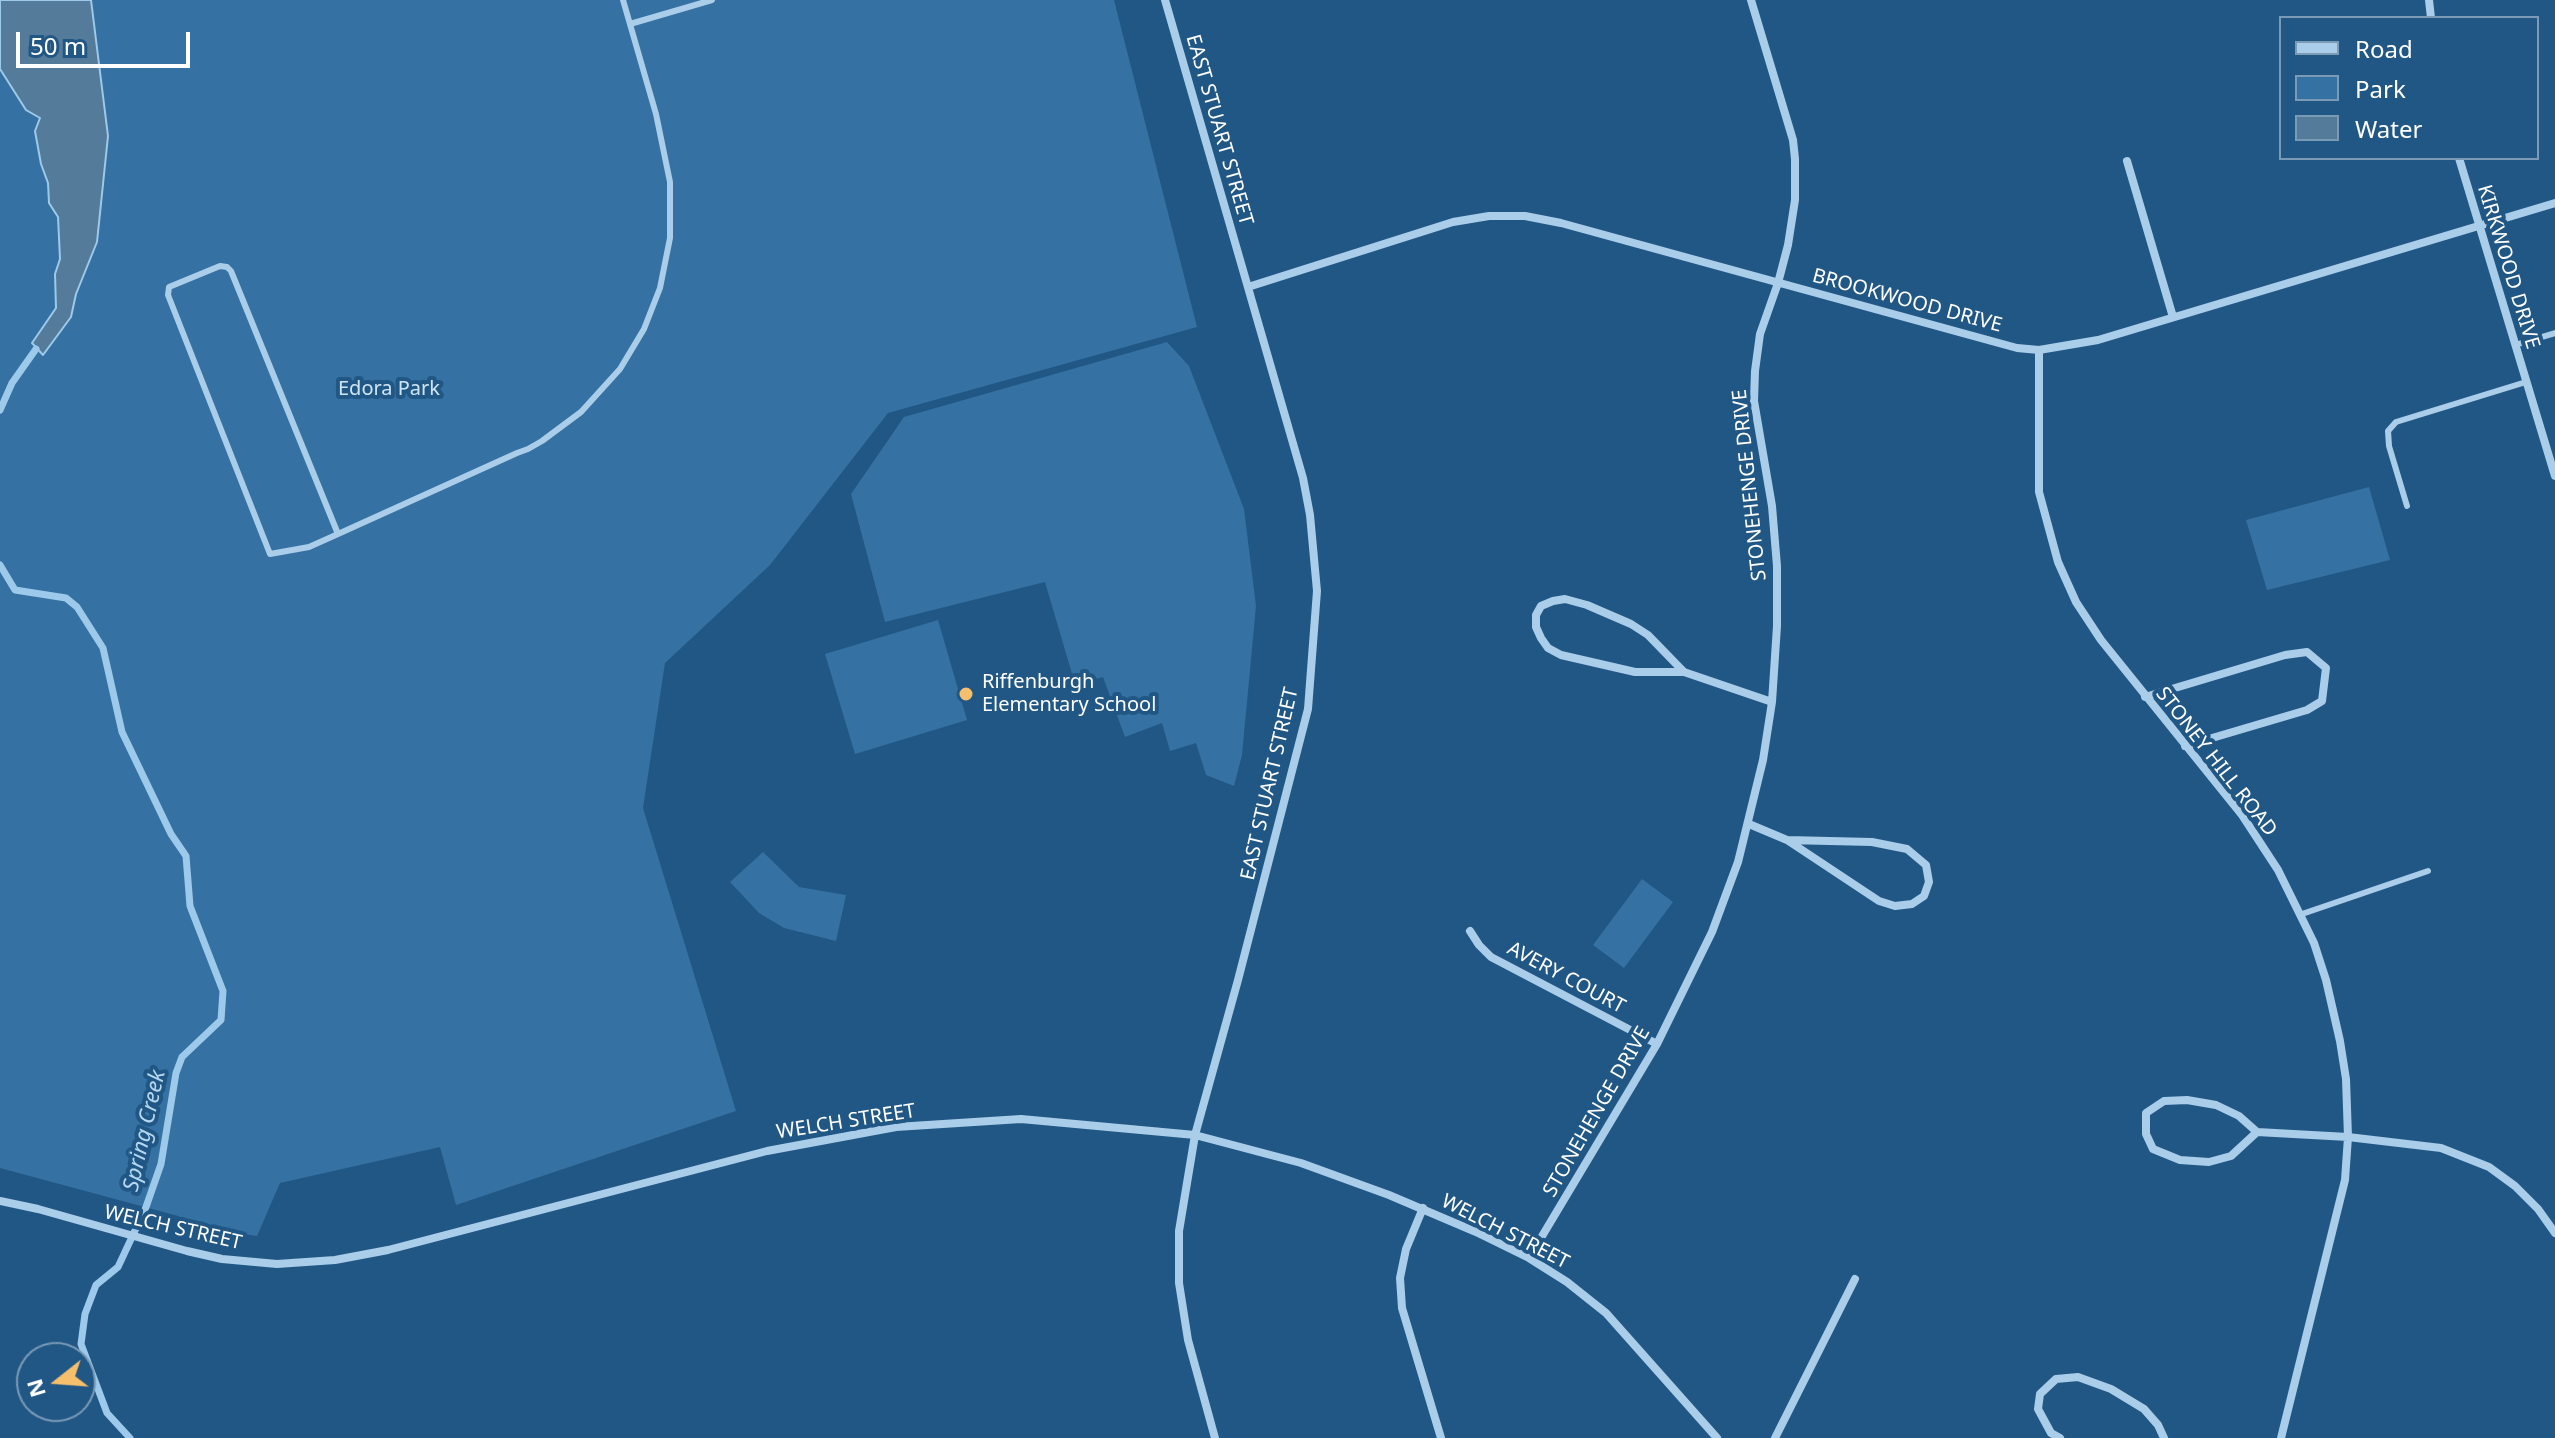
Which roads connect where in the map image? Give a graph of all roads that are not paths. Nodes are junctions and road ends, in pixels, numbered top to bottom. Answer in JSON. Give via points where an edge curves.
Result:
{"nodes":[{"id":1,"x":623,"y":0,"type":"edge"},
{"id":2,"x":712,"y":0,"type":"edge"},
{"id":3,"x":1165,"y":0,"type":"edge"},
{"id":4,"x":1751,"y":0,"type":"edge"},
{"id":5,"x":630,"y":24,"type":"junction"},
{"id":6,"x":2460,"y":160,"type":"edge"},
{"id":7,"x":2127,"y":161,"type":"dead end"},
{"id":8,"x":2555,"y":203,"type":"edge"},
{"id":9,"x":2479,"y":226,"type":"junction"},
{"id":10,"x":1778,"y":283,"type":"junction"},
{"id":11,"x":1248,"y":287,"type":"junction"},
{"id":12,"x":2173,"y":317,"type":"junction"},
{"id":13,"x":2555,"y":333,"type":"edge"},
{"id":14,"x":2515,"y":345,"type":"junction"},
{"id":15,"x":2039,"y":350,"type":"junction"},
{"id":16,"x":2526,"y":382,"type":"junction"},
{"id":17,"x":2555,"y":476,"type":"edge"},
{"id":18,"x":2407,"y":506,"type":"dead end"},
{"id":19,"x":338,"y":534,"type":"junction"},
{"id":20,"x":1684,"y":672,"type":"junction"},
{"id":21,"x":2145,"y":697,"type":"junction"},
{"id":22,"x":1772,"y":702,"type":"junction"},
{"id":23,"x":2185,"y":746,"type":"junction"},
{"id":24,"x":1749,"y":824,"type":"junction"},
{"id":25,"x":1787,"y":840,"type":"junction"},
{"id":26,"x":2428,"y":871,"type":"dead end"},
{"id":27,"x":2302,"y":914,"type":"junction"},
{"id":28,"x":1470,"y":931,"type":"dead end"},
{"id":29,"x":1657,"y":1044,"type":"junction"},
{"id":30,"x":2257,"y":1132,"type":"junction"},
{"id":31,"x":1195,"y":1135,"type":"junction"},
{"id":32,"x":2348,"y":1137,"type":"junction"},
{"id":33,"x":0,"y":1201,"type":"edge"},
{"id":34,"x":1423,"y":1208,"type":"junction"},
{"id":35,"x":2555,"y":1233,"type":"edge"},
{"id":36,"x":1529,"y":1258,"type":"junction"},
{"id":37,"x":1855,"y":1279,"type":"dead end"},
{"id":38,"x":1215,"y":1438,"type":"edge"},
{"id":39,"x":1441,"y":1438,"type":"edge"},
{"id":40,"x":1717,"y":1438,"type":"edge"},
{"id":41,"x":1775,"y":1438,"type":"edge"},
{"id":42,"x":2060,"y":1438,"type":"edge"},
{"id":43,"x":2164,"y":1438,"type":"edge"},
{"id":44,"x":2281,"y":1438,"type":"edge"}],
"edges":[{"from":1,"to":5,"type":"lane"},
{"from":2,"to":5,"type":"lane"},
{"from":3,"to":11,"type":"street","name":"EAST STUART STREET"},
{"from":4,"to":10,"type":"street","name":"STONEHENGE DRIVE","via":[[1793,140],[1795,200]]},
{"from":5,"to":19,"type":"lane","via":[[670,182],[670,238],[660,288],[644,329],[601,392],[542,441]]},
{"from":6,"to":9,"type":"street","name":"KIRKWOOD DRIVE"},
{"from":7,"to":12,"type":"street"},
{"from":8,"to":9,"type":"street","name":"BROOKWOOD DRIVE"},
{"from":9,"to":12,"type":"street","name":"BROOKWOOD DRIVE"},
{"from":9,"to":14,"type":"street","name":"KIRKWOOD DRIVE"},
{"from":10,"to":11,"type":"street","name":"BROOKWOOD DRIVE","via":[[1561,223],[1489,216],[1453,222]]},
{"from":10,"to":15,"type":"street","name":"BROOKWOOD DRIVE"},
{"from":10,"to":22,"type":"street","name":"STONEHENGE DRIVE","via":[[1760,334],[1754,401],[1777,566]]},
{"from":11,"to":31,"type":"street","name":"EAST STUART STREET","via":[[1303,478],[1316,563],[1315,648],[1308,709]]},
{"from":12,"to":15,"type":"street","name":"BROOKWOOD DRIVE","via":[[2098,340]]},
{"from":13,"to":14,"type":"lane"},
{"from":14,"to":16,"type":"street","name":"KIRKWOOD DRIVE"},
{"from":15,"to":21,"type":"street","name":"STONEY HILL ROAD","via":[[2039,492],[2053,549],[2076,602]]},
{"from":16,"to":17,"type":"street","name":"KIRKWOOD DRIVE"},
{"from":16,"to":18,"type":"lane","via":[[2396,422],[2388,431],[2389,446]]},
{"from":19,"to":19,"type":"lane","via":[[309,547],[270,554],[169,287],[220,266],[231,271]]},
{"from":20,"to":20,"type":"street","via":[[1648,635],[1587,605],[1553,601],[1536,615],[1541,638],[1561,655],[1635,672]]},
{"from":20,"to":22,"type":"street"},
{"from":21,"to":23,"type":"street","name":"STONEY HILL ROAD"},
{"from":21,"to":23,"type":"street","via":[[2285,655],[2307,652],[2326,668],[2322,701],[2307,710]]},
{"from":22,"to":24,"type":"street","name":"STONEHENGE DRIVE"},
{"from":23,"to":27,"type":"street","name":"STONEY HILL ROAD","via":[[2242,815]]},
{"from":24,"to":25,"type":"street"},
{"from":24,"to":29,"type":"street","name":"STONEHENGE DRIVE","via":[[1712,932]]},
{"from":25,"to":25,"type":"street","via":[[1872,842],[1907,849],[1926,865],[1929,882],[1924,896],[1895,906],[1879,901]]},
{"from":26,"to":27,"type":"lane"},
{"from":27,"to":32,"type":"street","name":"STONEY HILL ROAD","via":[[2326,980],[2340,1041]]},
{"from":28,"to":29,"type":"street","name":"AVERY COURT","via":[[1491,957]]},
{"from":29,"to":36,"type":"street","name":"STONEHENGE DRIVE"},
{"from":30,"to":30,"type":"street","via":[[2231,1156],[2209,1162],[2180,1160],[2153,1149],[2146,1134],[2146,1113],[2164,1101],[2187,1100],[2216,1105]]},
{"from":30,"to":32,"type":"street"},
{"from":31,"to":33,"type":"street","name":"WELCH STREET","via":[[1021,1119],[896,1127],[767,1151],[335,1260],[222,1259]]},
{"from":31,"to":34,"type":"street","name":"WELCH STREET","via":[[1301,1163]]},
{"from":31,"to":38,"type":"street","name":"EAST STUART STREET","via":[[1179,1231],[1179,1283],[1188,1340]]},
{"from":32,"to":35,"type":"street","via":[[2441,1148],[2489,1167],[2515,1186]]},
{"from":32,"to":44,"type":"street","name":"STONEY HILL ROAD","via":[[2345,1180]]},
{"from":34,"to":36,"type":"street","name":"WELCH STREET"},
{"from":34,"to":39,"type":"street","via":[[1406,1249],[1400,1278],[1402,1308]]},
{"from":36,"to":40,"type":"street","name":"WELCH STREET","via":[[1606,1313]]},
{"from":37,"to":41,"type":"street"},
{"from":42,"to":43,"type":"street","via":[[2051,1433],[2038,1409],[2040,1394],[2056,1379],[2078,1377],[2144,1409]]}]}
